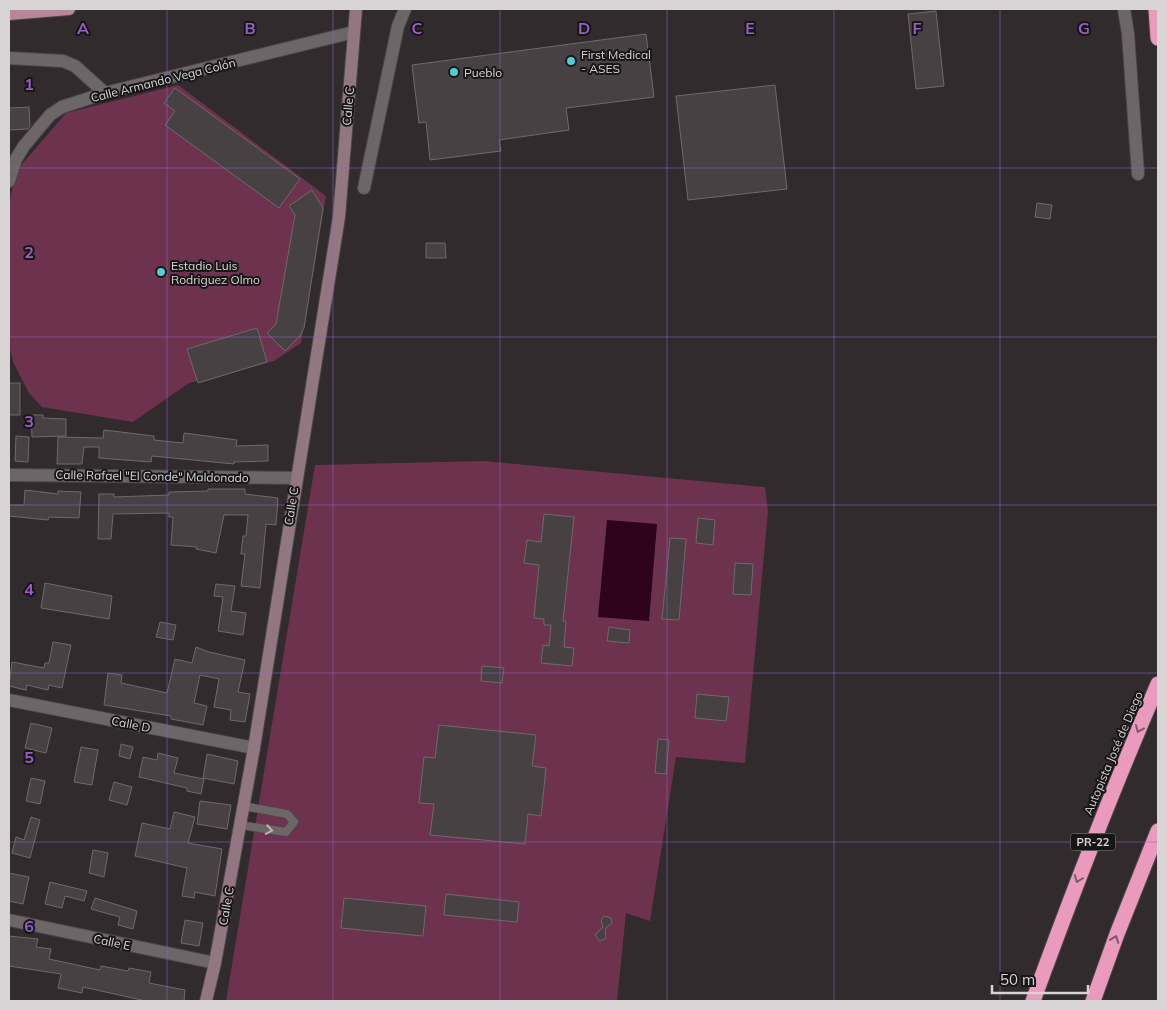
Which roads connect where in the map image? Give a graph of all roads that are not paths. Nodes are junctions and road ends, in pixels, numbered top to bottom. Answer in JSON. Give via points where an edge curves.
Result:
{"nodes":[{"id":1,"x":69,"y":9,"type":"edge"},
{"id":2,"x":356,"y":9,"type":"edge"},
{"id":3,"x":405,"y":9,"type":"edge"},
{"id":4,"x":1124,"y":9,"type":"edge"},
{"id":5,"x":1156,"y":9,"type":"edge"},
{"id":6,"x":9,"y":14,"type":"edge"},
{"id":7,"x":354,"y":32,"type":"junction"},
{"id":8,"x":1158,"y":38,"type":"edge"},
{"id":9,"x":9,"y":58,"type":"edge"},
{"id":10,"x":105,"y":93,"type":"junction"},
{"id":11,"x":1138,"y":174,"type":"dead end"},
{"id":12,"x":9,"y":182,"type":"edge"},
{"id":13,"x":364,"y":188,"type":"dead end"},
{"id":14,"x":9,"y":475,"type":"edge"},
{"id":15,"x":295,"y":478,"type":"junction"},
{"id":16,"x":1158,"y":684,"type":"edge"},
{"id":17,"x":9,"y":700,"type":"edge"},
{"id":18,"x":254,"y":748,"type":"junction"},
{"id":19,"x":243,"y":806,"type":"junction"},
{"id":20,"x":240,"y":825,"type":"junction"},
{"id":21,"x":1158,"y":831,"type":"edge"},
{"id":22,"x":9,"y":920,"type":"edge"},
{"id":23,"x":215,"y":963,"type":"junction"},
{"id":24,"x":206,"y":1001,"type":"edge"},
{"id":25,"x":1033,"y":1001,"type":"edge"},
{"id":26,"x":1093,"y":1001,"type":"edge"}],
"edges":[{"from":1,"to":6,"type":"main road"},
{"from":2,"to":7,"type":"street","name":"Calle C"},
{"from":3,"to":13,"type":"street","via":[[398,26]]},
{"from":4,"to":11,"type":"street"},
{"from":5,"to":8,"type":"highway"},
{"from":7,"to":10,"type":"street","name":"Calle Armando Vega Colón"},
{"from":7,"to":15,"type":"street","name":"Calle C","via":[[339,217]]},
{"from":9,"to":10,"type":"street","via":[[63,61],[75,66]]},
{"from":10,"to":12,"type":"street","name":"Calle Armando Vega Colón","via":[[62,107],[50,115],[16,159]]},
{"from":14,"to":15,"type":"street","name":"Calle Rafael \"El Conde\" Maldonado"},
{"from":15,"to":18,"type":"street","name":"Calle C"},
{"from":16,"to":25,"type":"highway","name":"Autopista José de Diego","number":"PR-22","one_way":true,"via":[[1063,917]]},
{"from":17,"to":18,"type":"street","name":"Calle D"},
{"from":18,"to":19,"type":"street","name":"Calle C"},
{"from":19,"to":20,"type":"street","name":"Calle C"},
{"from":20,"to":19,"type":"lane","one_way":true,"via":[[286,832],[294,822],[287,814]]},
{"from":20,"to":23,"type":"street","name":"Calle C"},
{"from":26,"to":21,"type":"highway","one_way":true},
{"from":22,"to":23,"type":"street","name":"Calle E"},
{"from":23,"to":24,"type":"street","name":"Calle C"}]}
